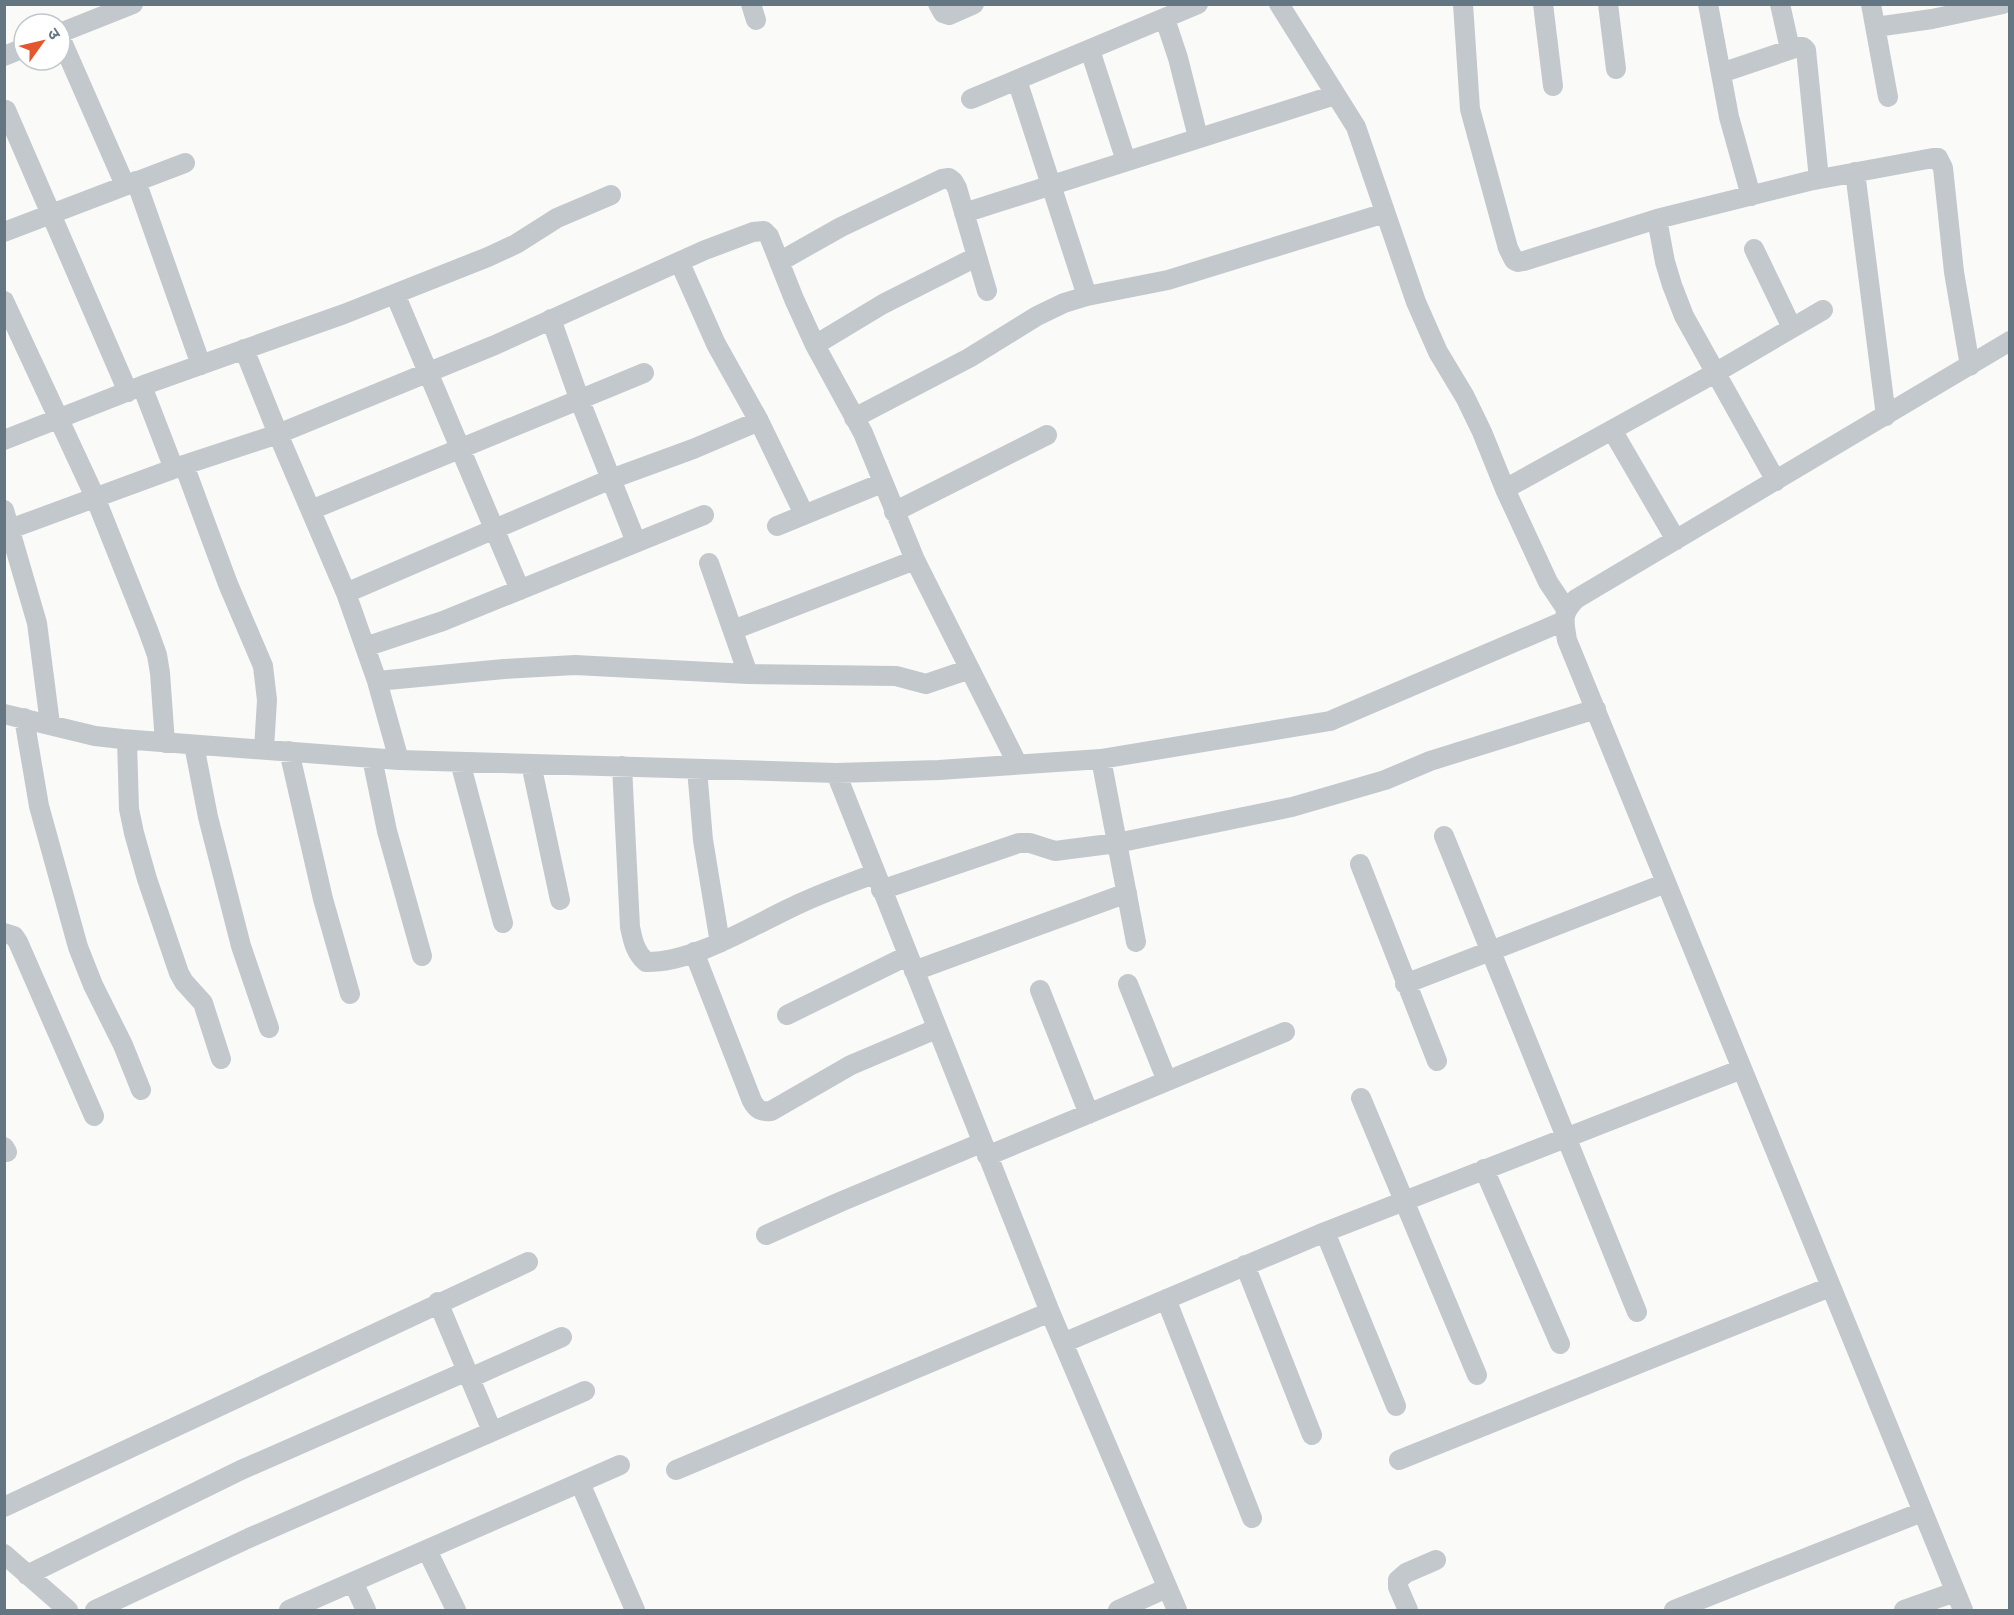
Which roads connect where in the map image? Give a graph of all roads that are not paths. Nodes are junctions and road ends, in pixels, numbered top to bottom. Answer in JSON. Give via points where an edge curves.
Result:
{"nodes":[{"id":1,"x":133,"y":4,"type":"edge"},
{"id":2,"x":938,"y":4,"type":"edge"},
{"id":3,"x":974,"y":4,"type":"edge"},
{"id":4,"x":1198,"y":4,"type":"edge"},
{"id":5,"x":1279,"y":4,"type":"edge"},
{"id":6,"x":1463,"y":4,"type":"edge"},
{"id":7,"x":1543,"y":4,"type":"edge"},
{"id":8,"x":1608,"y":4,"type":"edge"},
{"id":9,"x":1708,"y":4,"type":"edge"},
{"id":10,"x":1780,"y":4,"type":"edge"},
{"id":11,"x":1871,"y":4,"type":"edge"},
{"id":12,"x":2003,"y":4,"type":"edge"},
{"id":13,"x":1165,"y":19,"type":"junction"},
{"id":14,"x":1876,"y":27,"type":"junction"},
{"id":15,"x":72,"y":30,"type":"edge"},
{"id":16,"x":1790,"y":49,"type":"junction"},
{"id":17,"x":1090,"y":50,"type":"junction"},
{"id":18,"x":72,"y":60,"type":"edge"},
{"id":19,"x":1616,"y":69,"type":"dead end"},
{"id":20,"x":1721,"y":73,"type":"junction"},
{"id":21,"x":1017,"y":81,"type":"junction"},
{"id":22,"x":1553,"y":86,"type":"dead end"},
{"id":23,"x":1335,"y":95,"type":"junction"},
{"id":24,"x":1888,"y":98,"type":"dead end"},
{"id":25,"x":972,"y":99,"type":"dead end"},
{"id":26,"x":6,"y":110,"type":"edge"},
{"id":27,"x":1198,"y":137,"type":"junction"},
{"id":28,"x":1126,"y":160,"type":"junction"},
{"id":29,"x":184,"y":163,"type":"dead end"},
{"id":30,"x":1855,"y":172,"type":"junction"},
{"id":31,"x":1819,"y":179,"type":"junction"},
{"id":32,"x":131,"y":183,"type":"junction"},
{"id":33,"x":1051,"y":185,"type":"junction"},
{"id":34,"x":611,"y":195,"type":"dead end"},
{"id":35,"x":1751,"y":196,"type":"junction"},
{"id":36,"x":964,"y":213,"type":"junction"},
{"id":37,"x":1385,"y":213,"type":"junction"},
{"id":38,"x":51,"y":214,"type":"junction"},
{"id":39,"x":1657,"y":219,"type":"junction"},
{"id":40,"x":4,"y":232,"type":"edge"},
{"id":41,"x":1754,"y":249,"type":"dead end"},
{"id":42,"x":976,"y":257,"type":"junction"},
{"id":43,"x":779,"y":262,"type":"junction"},
{"id":44,"x":680,"y":263,"type":"junction"},
{"id":45,"x":987,"y":291,"type":"dead end"},
{"id":46,"x":395,"y":294,"type":"junction"},
{"id":47,"x":1087,"y":296,"type":"junction"},
{"id":48,"x":4,"y":301,"type":"edge"},
{"id":49,"x":1823,"y":310,"type":"dead end"},
{"id":50,"x":551,"y":319,"type":"junction"},
{"id":51,"x":1792,"y":328,"type":"junction"},
{"id":52,"x":2010,"y":342,"type":"edge"},
{"id":53,"x":815,"y":345,"type":"junction"},
{"id":54,"x":244,"y":349,"type":"junction"},
{"id":55,"x":201,"y":364,"type":"junction"},
{"id":56,"x":1970,"y":366,"type":"junction"},
{"id":57,"x":429,"y":372,"type":"junction"},
{"id":58,"x":644,"y":373,"type":"dead end"},
{"id":59,"x":1716,"y":373,"type":"junction"},
{"id":60,"x":135,"y":389,"type":"junction"},
{"id":61,"x":580,"y":401,"type":"junction"},
{"id":62,"x":1886,"y":416,"type":"junction"},
{"id":63,"x":854,"y":418,"type":"junction"},
{"id":64,"x":58,"y":419,"type":"junction"},
{"id":65,"x":759,"y":421,"type":"junction"},
{"id":66,"x":1612,"y":430,"type":"junction"},
{"id":67,"x":278,"y":434,"type":"junction"},
{"id":68,"x":1047,"y":435,"type":"dead end"},
{"id":69,"x":4,"y":440,"type":"edge"},
{"id":70,"x":461,"y":448,"type":"junction"},
{"id":71,"x":179,"y":467,"type":"junction"},
{"id":72,"x":611,"y":479,"type":"junction"},
{"id":73,"x":1776,"y":481,"type":"junction"},
{"id":74,"x":882,"y":483,"type":"junction"},
{"id":75,"x":1505,"y":489,"type":"junction"},
{"id":76,"x":95,"y":497,"type":"junction"},
{"id":77,"x":4,"y":510,"type":"edge"},
{"id":78,"x":311,"y":510,"type":"junction"},
{"id":79,"x":894,"y":512,"type":"junction"},
{"id":80,"x":804,"y":514,"type":"junction"},
{"id":81,"x":704,"y":515,"type":"dead end"},
{"id":82,"x":777,"y":526,"type":"dead end"},
{"id":83,"x":10,"y":529,"type":"junction"},
{"id":84,"x":495,"y":529,"type":"junction"},
{"id":85,"x":1676,"y":540,"type":"junction"},
{"id":86,"x":636,"y":542,"type":"junction"},
{"id":87,"x":915,"y":560,"type":"junction"},
{"id":88,"x":709,"y":563,"type":"dead end"},
{"id":89,"x":14,"y":575,"type":"edge"},
{"id":90,"x":520,"y":590,"type":"junction"},
{"id":91,"x":346,"y":593,"type":"junction"},
{"id":92,"x":1565,"y":615,"type":"junction"},
{"id":93,"x":733,"y":630,"type":"junction"},
{"id":94,"x":365,"y":646,"type":"junction"},
{"id":95,"x":970,"y":669,"type":"junction"},
{"id":96,"x":748,"y":674,"type":"junction"},
{"id":97,"x":377,"y":681,"type":"junction"},
{"id":98,"x":1596,"y":709,"type":"junction"},
{"id":99,"x":4,"y":714,"type":"edge"},
{"id":100,"x":24,"y":718,"type":"junction"},
{"id":101,"x":50,"y":724,"type":"junction"},
{"id":102,"x":128,"y":740,"type":"junction"},
{"id":103,"x":165,"y":743,"type":"junction"},
{"id":104,"x":194,"y":745,"type":"junction"},
{"id":105,"x":264,"y":749,"type":"junction"},
{"id":106,"x":289,"y":752,"type":"junction"},
{"id":107,"x":372,"y":758,"type":"junction"},
{"id":108,"x":1101,"y":759,"type":"junction"},
{"id":109,"x":399,"y":760,"type":"junction"},
{"id":110,"x":460,"y":762,"type":"junction"},
{"id":111,"x":1017,"y":763,"type":"junction"},
{"id":112,"x":531,"y":764,"type":"junction"},
{"id":113,"x":622,"y":766,"type":"junction"},
{"id":114,"x":697,"y":769,"type":"junction"},
{"id":115,"x":836,"y":773,"type":"junction"},
{"id":116,"x":1444,"y":836,"type":"dead end"},
{"id":117,"x":1118,"y":843,"type":"junction"},
{"id":118,"x":1360,"y":864,"type":"dead end"},
{"id":119,"x":878,"y":882,"type":"junction"},
{"id":120,"x":1666,"y":884,"type":"junction"},
{"id":121,"x":1127,"y":893,"type":"junction"},
{"id":122,"x":560,"y":900,"type":"dead end"},
{"id":123,"x":503,"y":923,"type":"dead end"},
{"id":124,"x":4,"y":933,"type":"edge"},
{"id":125,"x":1136,"y":942,"type":"dead end"},
{"id":126,"x":720,"y":943,"type":"junction"},
{"id":127,"x":1490,"y":950,"type":"junction"},
{"id":128,"x":694,"y":952,"type":"junction"},
{"id":129,"x":422,"y":956,"type":"dead end"},
{"id":130,"x":910,"y":963,"type":"junction"},
{"id":131,"x":1128,"y":984,"type":"dead end"},
{"id":132,"x":1405,"y":984,"type":"junction"},
{"id":133,"x":1040,"y":990,"type":"dead end"},
{"id":134,"x":350,"y":994,"type":"dead end"},
{"id":135,"x":787,"y":1015,"type":"dead end"},
{"id":136,"x":269,"y":1028,"type":"dead end"},
{"id":137,"x":936,"y":1029,"type":"junction"},
{"id":138,"x":1285,"y":1032,"type":"dead end"},
{"id":139,"x":221,"y":1059,"type":"dead end"},
{"id":140,"x":1437,"y":1061,"type":"dead end"},
{"id":141,"x":1742,"y":1069,"type":"junction"},
{"id":142,"x":1167,"y":1082,"type":"junction"},
{"id":143,"x":141,"y":1090,"type":"dead end"},
{"id":144,"x":1361,"y":1098,"type":"dead end"},
{"id":145,"x":1089,"y":1114,"type":"junction"},
{"id":146,"x":94,"y":1116,"type":"dead end"},
{"id":147,"x":1566,"y":1136,"type":"junction"},
{"id":148,"x":984,"y":1150,"type":"junction"},
{"id":149,"x":1484,"y":1169,"type":"junction"},
{"id":150,"x":1404,"y":1200,"type":"junction"},
{"id":151,"x":1324,"y":1232,"type":"junction"},
{"id":152,"x":766,"y":1234,"type":"dead end"},
{"id":153,"x":528,"y":1262,"type":"dead end"},
{"id":154,"x":1245,"y":1265,"type":"junction"},
{"id":155,"x":1830,"y":1287,"type":"junction"},
{"id":156,"x":1166,"y":1299,"type":"junction"},
{"id":157,"x":438,"y":1302,"type":"junction"},
{"id":158,"x":1050,"y":1312,"type":"junction"},
{"id":159,"x":1637,"y":1312,"type":"dead end"},
{"id":160,"x":562,"y":1338,"type":"dead end"},
{"id":161,"x":1063,"y":1343,"type":"junction"},
{"id":162,"x":1560,"y":1344,"type":"dead end"},
{"id":163,"x":468,"y":1374,"type":"junction"},
{"id":164,"x":1477,"y":1375,"type":"dead end"},
{"id":165,"x":585,"y":1391,"type":"dead end"},
{"id":166,"x":1396,"y":1406,"type":"dead end"},
{"id":167,"x":492,"y":1431,"type":"junction"},
{"id":168,"x":1312,"y":1435,"type":"dead end"},
{"id":169,"x":1400,"y":1460,"type":"dead end"},
{"id":170,"x":620,"y":1465,"type":"dead end"},
{"id":171,"x":676,"y":1470,"type":"dead end"},
{"id":172,"x":580,"y":1483,"type":"junction"},
{"id":173,"x":4,"y":1507,"type":"edge"},
{"id":174,"x":1922,"y":1512,"type":"junction"},
{"id":175,"x":1252,"y":1518,"type":"dead end"},
{"id":176,"x":427,"y":1550,"type":"junction"},
{"id":177,"x":4,"y":1554,"type":"edge"},
{"id":178,"x":1436,"y":1560,"type":"dead end"},
{"id":179,"x":27,"y":1575,"type":"junction"},
{"id":180,"x":353,"y":1582,"type":"junction"},
{"id":181,"x":1167,"y":1588,"type":"junction"},
{"id":182,"x":1955,"y":1592,"type":"junction"},
{"id":183,"x":68,"y":1611,"type":"edge"},
{"id":184,"x":95,"y":1611,"type":"edge"},
{"id":185,"x":289,"y":1611,"type":"edge"},
{"id":186,"x":366,"y":1611,"type":"edge"},
{"id":187,"x":456,"y":1611,"type":"edge"},
{"id":188,"x":635,"y":1611,"type":"edge"},
{"id":189,"x":1118,"y":1611,"type":"edge"},
{"id":190,"x":1177,"y":1611,"type":"edge"},
{"id":191,"x":1408,"y":1611,"type":"edge"},
{"id":192,"x":1674,"y":1611,"type":"edge"},
{"id":193,"x":1904,"y":1611,"type":"edge"},
{"id":194,"x":1963,"y":1611,"type":"edge"}],
"edges":[{"from":1,"to":15,"type":"street"},
{"from":2,"to":3,"type":"street","via":[[949,15]]},
{"from":4,"to":13,"type":"street"},
{"from":5,"to":23,"type":"street"},
{"from":6,"to":39,"type":"street","via":[[1470,109],[1510,256],[1524,261]]},
{"from":7,"to":22,"type":"street"},
{"from":8,"to":19,"type":"street"},
{"from":9,"to":20,"type":"street"},
{"from":10,"to":16,"type":"street"},
{"from":11,"to":14,"type":"street"},
{"from":12,"to":14,"type":"street"},
{"from":13,"to":17,"type":"street"},
{"from":13,"to":27,"type":"street"},
{"from":14,"to":24,"type":"street"},
{"from":16,"to":20,"type":"street"},
{"from":16,"to":31,"type":"street","via":[[1803,47],[1808,56]]},
{"from":17,"to":21,"type":"street"},
{"from":17,"to":28,"type":"street"},
{"from":18,"to":32,"type":"street"},
{"from":20,"to":35,"type":"street"},
{"from":21,"to":25,"type":"street"},
{"from":21,"to":33,"type":"street"},
{"from":23,"to":27,"type":"street"},
{"from":23,"to":37,"type":"street","via":[[1356,127]]},
{"from":26,"to":38,"type":"street"},
{"from":27,"to":28,"type":"street"},
{"from":28,"to":33,"type":"street"},
{"from":29,"to":32,"type":"street"},
{"from":30,"to":31,"type":"street"},
{"from":30,"to":56,"type":"street","via":[[1933,158],[1942,162],[1954,272]]},
{"from":30,"to":62,"type":"street"},
{"from":31,"to":35,"type":"street"},
{"from":32,"to":38,"type":"street"},
{"from":32,"to":55,"type":"street"},
{"from":33,"to":36,"type":"street"},
{"from":33,"to":47,"type":"street"},
{"from":34,"to":46,"type":"street","via":[[557,218],[516,244]]},
{"from":35,"to":39,"type":"street"},
{"from":36,"to":42,"type":"street"},
{"from":36,"to":43,"type":"street","via":[[953,181],[942,179]]},
{"from":37,"to":47,"type":"street","via":[[1168,280]]},
{"from":37,"to":75,"type":"street","via":[[1416,302],[1438,352],[1482,432]]},
{"from":38,"to":40,"type":"street"},
{"from":38,"to":60,"type":"street"},
{"from":39,"to":59,"type":"street","via":[[1672,285],[1684,316]]},
{"from":41,"to":51,"type":"street"},
{"from":42,"to":45,"type":"street"},
{"from":42,"to":53,"type":"street","via":[[892,299]]},
{"from":43,"to":44,"type":"street","via":[[769,236],[759,231]]},
{"from":43,"to":53,"type":"street"},
{"from":44,"to":50,"type":"street"},
{"from":44,"to":65,"type":"street","via":[[716,344]]},
{"from":46,"to":54,"type":"street"},
{"from":46,"to":57,"type":"street"},
{"from":47,"to":63,"type":"street","via":[[1037,316],[983,350]]},
{"from":48,"to":64,"type":"street"},
{"from":49,"to":51,"type":"street"},
{"from":50,"to":57,"type":"street"},
{"from":50,"to":61,"type":"street"},
{"from":51,"to":59,"type":"street"},
{"from":52,"to":56,"type":"street"},
{"from":53,"to":63,"type":"street"},
{"from":54,"to":55,"type":"street"},
{"from":54,"to":67,"type":"street"},
{"from":55,"to":60,"type":"street"},
{"from":56,"to":62,"type":"street"},
{"from":57,"to":67,"type":"street"},
{"from":57,"to":70,"type":"street"},
{"from":58,"to":61,"type":"street"},
{"from":59,"to":66,"type":"street"},
{"from":59,"to":73,"type":"street"},
{"from":60,"to":64,"type":"street"},
{"from":60,"to":71,"type":"street"},
{"from":61,"to":70,"type":"street"},
{"from":61,"to":72,"type":"street"},
{"from":62,"to":73,"type":"street"},
{"from":63,"to":74,"type":"street"},
{"from":64,"to":69,"type":"street"},
{"from":64,"to":76,"type":"street"},
{"from":65,"to":72,"type":"street"},
{"from":65,"to":80,"type":"street"},
{"from":66,"to":75,"type":"street"},
{"from":66,"to":85,"type":"street"},
{"from":67,"to":71,"type":"street"},
{"from":67,"to":78,"type":"street"},
{"from":68,"to":79,"type":"street"},
{"from":70,"to":78,"type":"street"},
{"from":70,"to":84,"type":"street"},
{"from":71,"to":76,"type":"street"},
{"from":71,"to":105,"type":"street","via":[[263,666],[267,700]]},
{"from":72,"to":84,"type":"street"},
{"from":72,"to":86,"type":"street"},
{"from":73,"to":85,"type":"street"},
{"from":74,"to":79,"type":"street"},
{"from":74,"to":80,"type":"street"},
{"from":75,"to":92,"type":"street"},
{"from":76,"to":83,"type":"street"},
{"from":76,"to":103,"type":"street","via":[[157,655]]},
{"from":77,"to":83,"type":"street"},
{"from":78,"to":91,"type":"street"},
{"from":79,"to":87,"type":"street"},
{"from":80,"to":82,"type":"street"},
{"from":81,"to":86,"type":"street"},
{"from":83,"to":89,"type":"street"},
{"from":84,"to":90,"type":"street"},
{"from":84,"to":91,"type":"street"},
{"from":85,"to":92,"type":"street","via":[[1576,600]]},
{"from":86,"to":90,"type":"street"},
{"from":87,"to":93,"type":"street"},
{"from":87,"to":95,"type":"street"},
{"from":88,"to":93,"type":"street"},
{"from":89,"to":101,"type":"street","via":[[37,623]]},
{"from":90,"to":94,"type":"street"},
{"from":91,"to":94,"type":"street"},
{"from":92,"to":98,"type":"street","via":[[1568,640]]},
{"from":92,"to":108,"type":"street","via":[[1330,720]]},
{"from":93,"to":96,"type":"street"},
{"from":94,"to":97,"type":"street"},
{"from":95,"to":96,"type":"street","via":[[926,684],[896,676]]},
{"from":95,"to":111,"type":"street"},
{"from":96,"to":97,"type":"street","via":[[575,665]]},
{"from":97,"to":109,"type":"street"},
{"from":98,"to":117,"type":"street","via":[[1325,798]]},
{"from":98,"to":120,"type":"street"},
{"from":99,"to":100,"type":"street"},
{"from":100,"to":101,"type":"street"},
{"from":100,"to":143,"type":"street","via":[[39,806],[78,948]]},
{"from":101,"to":102,"type":"street"},
{"from":102,"to":103,"type":"street"},
{"from":102,"to":139,"type":"street","via":[[129,809],[147,879],[179,973],[203,1003]]},
{"from":103,"to":104,"type":"street"},
{"from":104,"to":105,"type":"street"},
{"from":104,"to":136,"type":"street","via":[[241,946]]},
{"from":105,"to":106,"type":"street"},
{"from":106,"to":107,"type":"street"},
{"from":106,"to":134,"type":"street","via":[[320,888]]},
{"from":107,"to":109,"type":"street"},
{"from":107,"to":129,"type":"street","via":[[387,831]]},
{"from":108,"to":111,"type":"street"},
{"from":108,"to":117,"type":"street"},
{"from":109,"to":110,"type":"street"},
{"from":110,"to":112,"type":"street"},
{"from":110,"to":123,"type":"street"},
{"from":111,"to":115,"type":"street"},
{"from":112,"to":113,"type":"street"},
{"from":112,"to":122,"type":"street"},
{"from":113,"to":114,"type":"street"},
{"from":113,"to":128,"type":"street","via":[[633,945],[646,962]]},
{"from":114,"to":115,"type":"street"},
{"from":114,"to":126,"type":"street","via":[[703,840]]},
{"from":115,"to":119,"type":"street"},
{"from":116,"to":127,"type":"street"},
{"from":117,"to":119,"type":"street","via":[[1055,851],[1018,843]]},
{"from":117,"to":121,"type":"street"},
{"from":118,"to":132,"type":"street"},
{"from":119,"to":126,"type":"street","via":[[801,902]]},
{"from":119,"to":130,"type":"street"},
{"from":120,"to":127,"type":"street"},
{"from":120,"to":141,"type":"street"},
{"from":121,"to":125,"type":"street"},
{"from":121,"to":130,"type":"street"},
{"from":124,"to":146,"type":"street","via":[[18,942]]},
{"from":126,"to":128,"type":"street"},
{"from":127,"to":132,"type":"street"},
{"from":127,"to":147,"type":"street"},
{"from":128,"to":137,"type":"street","via":[[757,1110],[771,1111],[851,1065]]},
{"from":130,"to":135,"type":"street"},
{"from":130,"to":137,"type":"street"},
{"from":131,"to":142,"type":"street"},
{"from":132,"to":140,"type":"street"},
{"from":133,"to":145,"type":"street"},
{"from":137,"to":148,"type":"street"},
{"from":138,"to":142,"type":"street"},
{"from":141,"to":147,"type":"street"},
{"from":141,"to":155,"type":"street"},
{"from":142,"to":145,"type":"street"},
{"from":144,"to":150,"type":"street"},
{"from":145,"to":148,"type":"street"},
{"from":147,"to":149,"type":"street"},
{"from":147,"to":159,"type":"street"},
{"from":148,"to":152,"type":"street","via":[[840,1202]]},
{"from":148,"to":158,"type":"street"},
{"from":149,"to":150,"type":"street"},
{"from":149,"to":162,"type":"street"},
{"from":150,"to":151,"type":"street"},
{"from":150,"to":164,"type":"street"},
{"from":151,"to":154,"type":"street"},
{"from":151,"to":166,"type":"street"},
{"from":153,"to":157,"type":"street"},
{"from":154,"to":156,"type":"street"},
{"from":154,"to":168,"type":"street"},
{"from":155,"to":169,"type":"street"},
{"from":155,"to":174,"type":"street"},
{"from":156,"to":161,"type":"street"},
{"from":156,"to":175,"type":"street"},
{"from":157,"to":163,"type":"street"},
{"from":157,"to":173,"type":"street"},
{"from":158,"to":161,"type":"street"},
{"from":158,"to":171,"type":"street"},
{"from":160,"to":163,"type":"street"},
{"from":161,"to":181,"type":"street"},
{"from":163,"to":167,"type":"street"},
{"from":163,"to":179,"type":"street","via":[[240,1470]]},
{"from":165,"to":167,"type":"street"},
{"from":167,"to":184,"type":"street"},
{"from":170,"to":172,"type":"street"},
{"from":172,"to":176,"type":"street"},
{"from":172,"to":188,"type":"street"},
{"from":174,"to":182,"type":"street"},
{"from":174,"to":192,"type":"street"},
{"from":176,"to":180,"type":"street"},
{"from":176,"to":187,"type":"street"},
{"from":177,"to":179,"type":"street"},
{"from":178,"to":191,"type":"street","via":[[1398,1580]]},
{"from":179,"to":183,"type":"street"},
{"from":180,"to":185,"type":"street"},
{"from":180,"to":186,"type":"street"},
{"from":181,"to":189,"type":"street"},
{"from":181,"to":190,"type":"street"},
{"from":182,"to":193,"type":"street"},
{"from":182,"to":194,"type":"street"}]}
